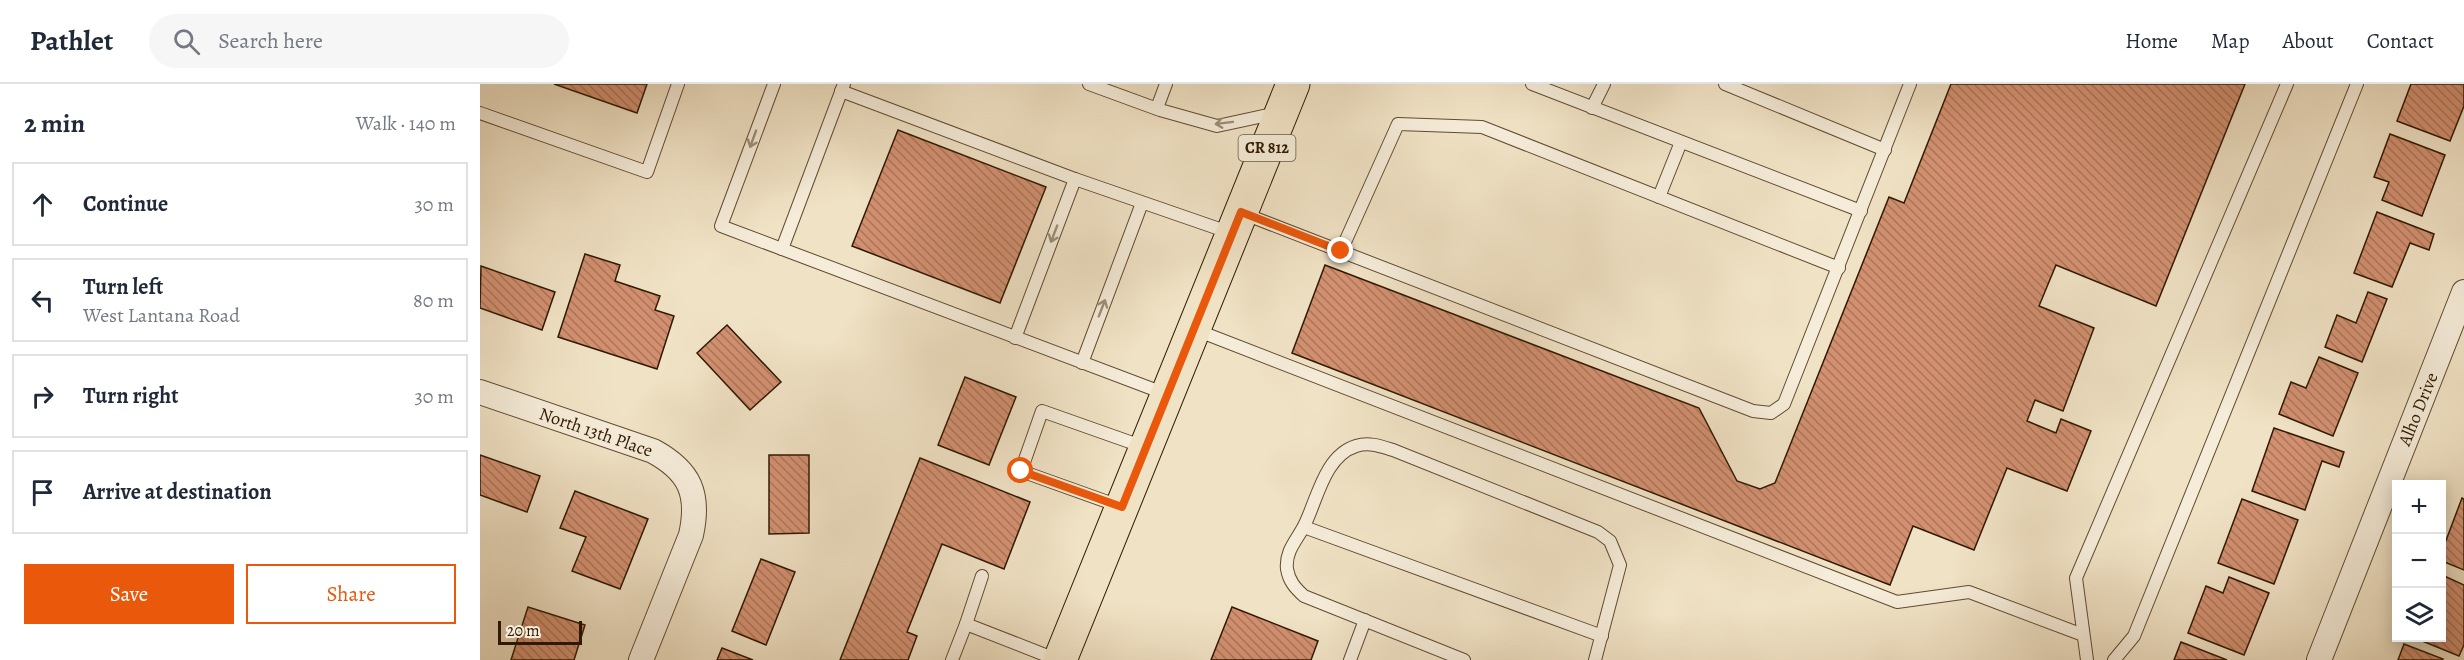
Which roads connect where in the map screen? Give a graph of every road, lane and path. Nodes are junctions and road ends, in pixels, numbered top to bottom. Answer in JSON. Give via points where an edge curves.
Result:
{"nodes":[{"id":1,"x":678,"y":84,"type":"edge"},
{"id":2,"x":774,"y":84,"type":"edge"},
{"id":3,"x":1089,"y":84,"type":"edge"},
{"id":4,"x":1166,"y":84,"type":"edge"},
{"id":5,"x":1532,"y":84,"type":"edge"},
{"id":6,"x":1604,"y":84,"type":"edge"},
{"id":7,"x":1725,"y":84,"type":"edge"},
{"id":8,"x":1910,"y":84,"type":"edge"},
{"id":9,"x":2287,"y":84,"type":"edge"},
{"id":10,"x":2357,"y":84,"type":"edge"},
{"id":11,"x":842,"y":87,"type":"edge"},
{"id":12,"x":1287,"y":98,"type":"edge"},
{"id":13,"x":1157,"y":108,"type":"junction"},
{"id":14,"x":1592,"y":108,"type":"junction"},
{"id":15,"x":480,"y":113,"type":"edge"},
{"id":16,"x":1681,"y":142,"type":"junction"},
{"id":17,"x":1885,"y":150,"type":"junction"},
{"id":18,"x":1075,"y":179,"type":"junction"},
{"id":19,"x":1659,"y":197,"type":"junction"},
{"id":20,"x":1142,"y":203,"type":"junction"},
{"id":21,"x":1861,"y":211,"type":"junction"},
{"id":22,"x":1236,"y":223,"type":"junction"},
{"id":23,"x":782,"y":249,"type":"junction"},
{"id":24,"x":1341,"y":251,"type":"junction"},
{"id":25,"x":1839,"y":268,"type":"junction"},
{"id":26,"x":2464,"y":292,"type":"edge"},
{"id":27,"x":1193,"y":329,"type":"junction"},
{"id":28,"x":1015,"y":338,"type":"junction"},
{"id":29,"x":1082,"y":363,"type":"junction"},
{"id":30,"x":480,"y":392,"type":"edge"},
{"id":31,"x":1167,"y":395,"type":"junction"},
{"id":32,"x":1146,"y":448,"type":"junction"},
{"id":33,"x":1122,"y":507,"type":"junction"},
{"id":34,"x":1304,"y":527,"type":"junction"},
{"id":35,"x":982,"y":576,"type":"dead end"},
{"id":36,"x":1365,"y":620,"type":"junction"},
{"id":37,"x":966,"y":624,"type":"junction"},
{"id":38,"x":2083,"y":635,"type":"junction"},
{"id":39,"x":1602,"y":636,"type":"junction"},
{"id":40,"x":1438,"y":655,"type":"edge"},
{"id":41,"x":641,"y":660,"type":"edge"},
{"id":42,"x":952,"y":660,"type":"edge"},
{"id":43,"x":1059,"y":660,"type":"edge"},
{"id":44,"x":1350,"y":660,"type":"edge"},
{"id":45,"x":1464,"y":660,"type":"edge"},
{"id":46,"x":1595,"y":660,"type":"edge"},
{"id":47,"x":2087,"y":660,"type":"edge"},
{"id":48,"x":2114,"y":660,"type":"edge"},
{"id":49,"x":2319,"y":660,"type":"edge"}],
"edges":[{"from":1,"to":15,"type":"lane","via":[[646,172]]},
{"from":2,"to":23,"type":"lane","one_way":true,"via":[[721,226]]},
{"from":3,"to":13,"type":"lane"},
{"from":4,"to":13,"type":"lane"},
{"from":5,"to":14,"type":"lane"},
{"from":6,"to":14,"type":"lane"},
{"from":7,"to":17,"type":"lane"},
{"from":8,"to":17,"type":"lane"},
{"from":9,"to":38,"type":"lane","via":[[2076,578]]},
{"from":10,"to":48,"type":"lane","via":[[2134,636]]},
{"from":11,"to":18,"type":"lane"},
{"from":11,"to":23,"type":"lane"},
{"from":12,"to":13,"type":"lane","one_way":true,"via":[[1217,126]]},
{"from":12,"to":22,"type":"main road","number":"CR 812"},
{"from":14,"to":16,"type":"lane"},
{"from":16,"to":19,"type":"lane"},
{"from":16,"to":21,"type":"lane"},
{"from":17,"to":21,"type":"lane"},
{"from":18,"to":20,"type":"lane"},
{"from":18,"to":28,"type":"lane","one_way":true},
{"from":19,"to":24,"type":"lane","via":[[1482,128],[1398,124]]},
{"from":19,"to":25,"type":"lane"},
{"from":20,"to":22,"type":"lane"},
{"from":29,"to":20,"type":"lane","one_way":true},
{"from":21,"to":25,"type":"lane"},
{"from":22,"to":24,"type":"lane"},
{"from":22,"to":27,"type":"main road","number":"CR 812"},
{"from":23,"to":28,"type":"lane"},
{"from":24,"to":25,"type":"lane","via":[[1753,411],[1771,413],[1784,404]]},
{"from":26,"to":49,"type":"street","name":"Alho Drive"},
{"from":27,"to":31,"type":"main road","number":"CR 812"},
{"from":27,"to":38,"type":"lane","via":[[1897,602],[1969,592]]},
{"from":28,"to":29,"type":"lane"},
{"from":29,"to":31,"type":"lane"},
{"from":30,"to":41,"type":"street","name":"North 13th Place","via":[[653,451],[671,461],[685,476],[693,495],[691,535]]},
{"from":31,"to":32,"type":"main road","number":"CR 812"},
{"from":32,"to":33,"type":"main road","number":"CR 812"},
{"from":32,"to":33,"type":"lane","via":[[1042,411],[1021,471]]},
{"from":33,"to":43,"type":"main road","number":"CR 812"},
{"from":34,"to":36,"type":"lane","via":[[1290,548],[1287,568],[1292,584],[1304,596]]},
{"from":34,"to":39,"type":"lane"},
{"from":34,"to":39,"type":"lane","via":[[1319,488],[1344,453],[1355,446],[1371,444],[1393,450],[1598,532],[1610,541],[1620,565]]},
{"from":35,"to":37,"type":"lane"},
{"from":36,"to":40,"type":"lane"},
{"from":36,"to":44,"type":"lane"},
{"from":37,"to":42,"type":"lane"},
{"from":37,"to":43,"type":"lane"},
{"from":38,"to":47,"type":"lane"},
{"from":39,"to":46,"type":"lane"},
{"from":40,"to":45,"type":"lane"}]}
